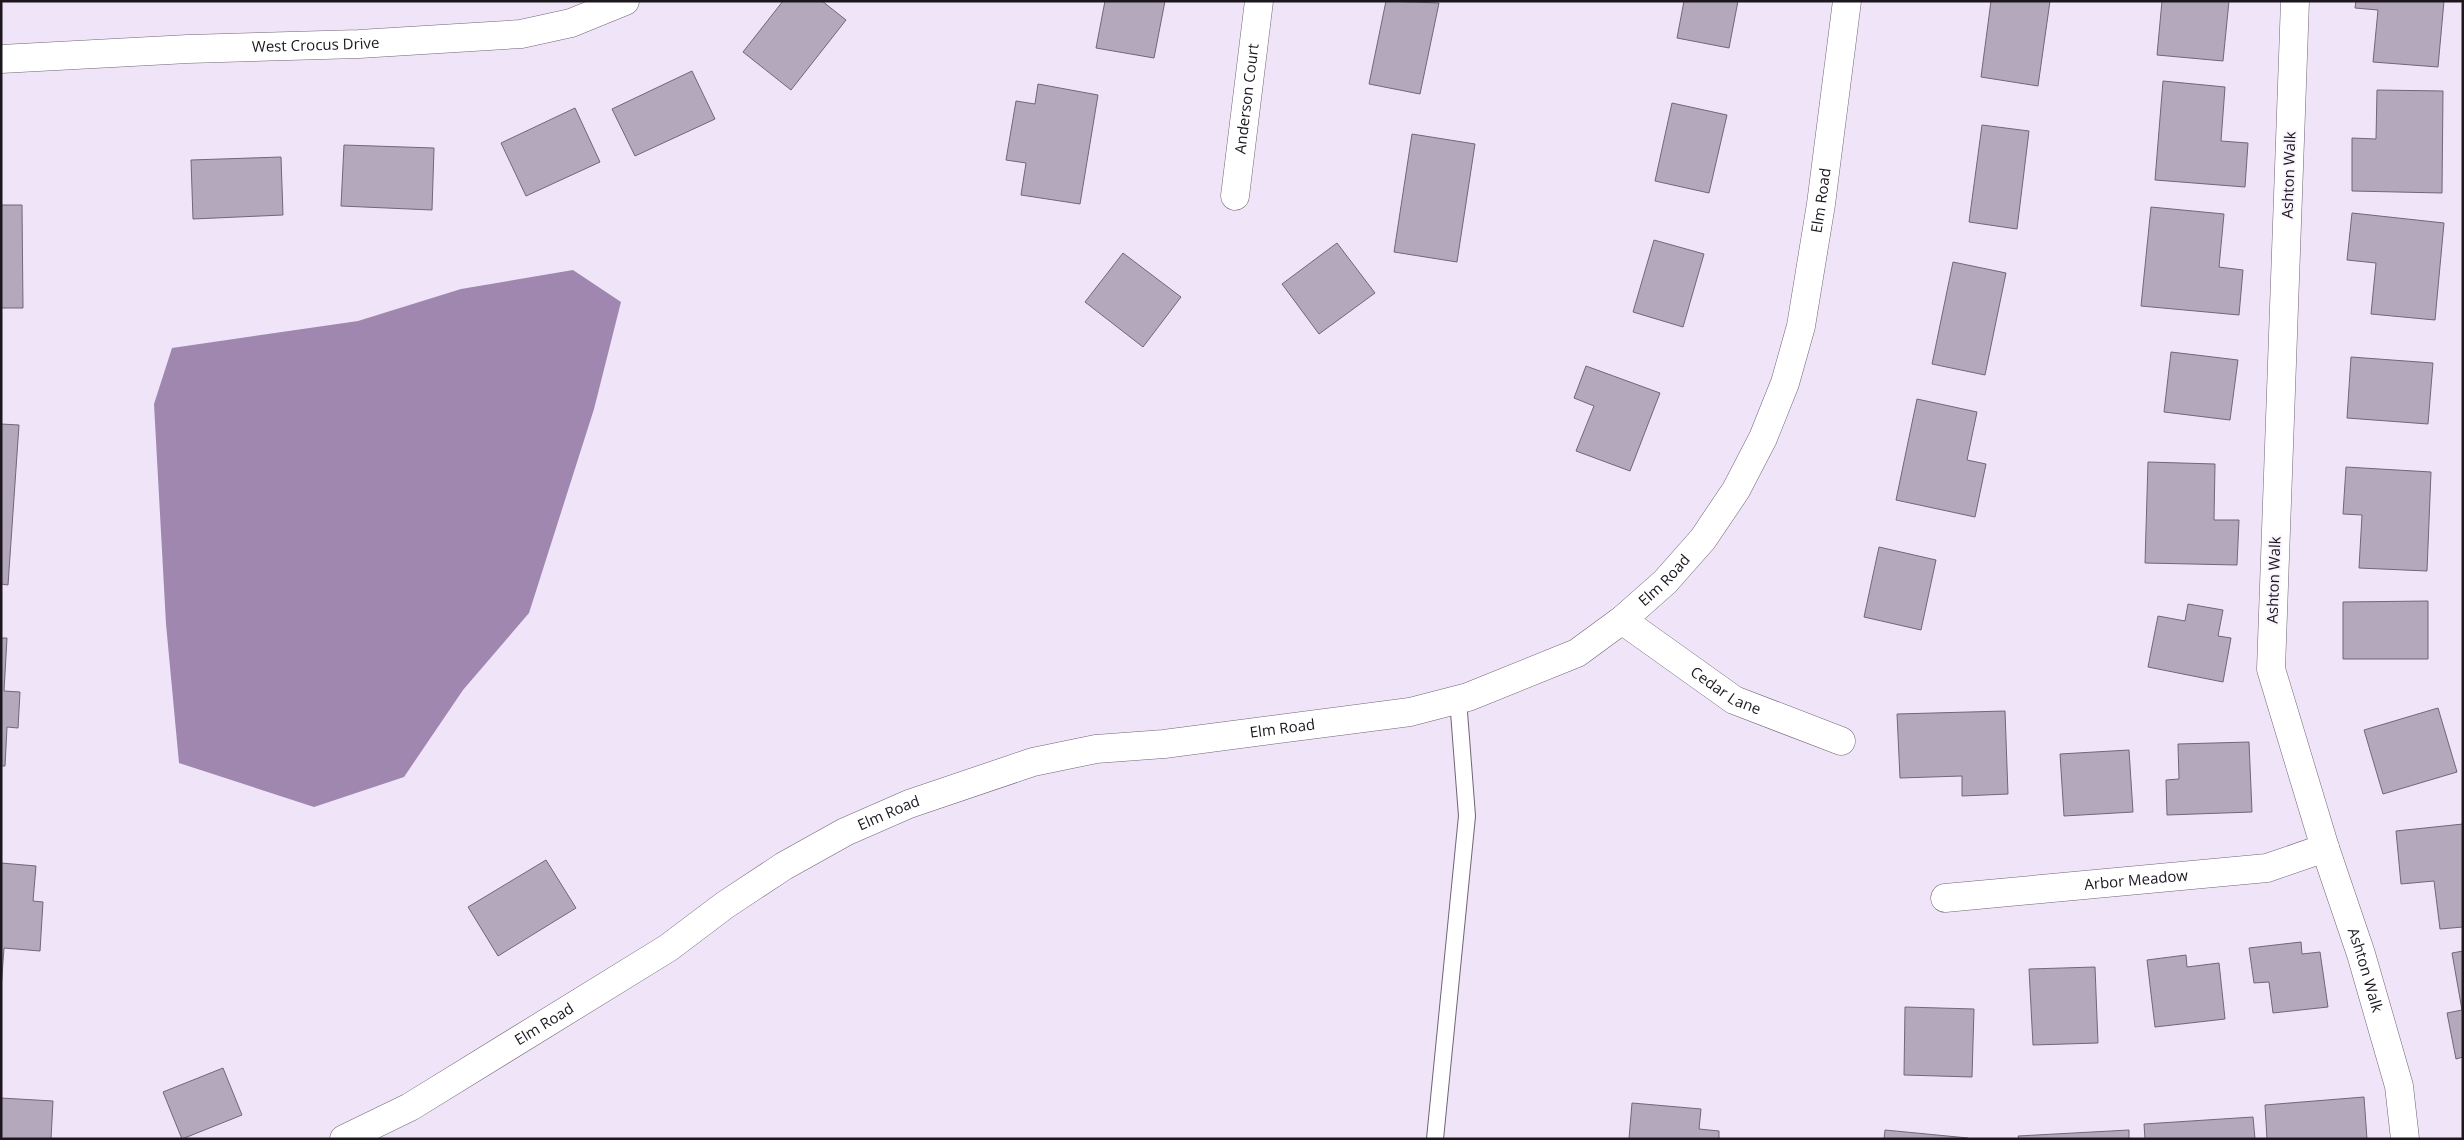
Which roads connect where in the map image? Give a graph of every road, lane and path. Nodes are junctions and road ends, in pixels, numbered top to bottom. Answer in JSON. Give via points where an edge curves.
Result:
{"nodes":[{"id":1,"x":624,"y":1,"type":"edge"},
{"id":2,"x":1259,"y":1,"type":"edge"},
{"id":3,"x":1847,"y":1,"type":"edge"},
{"id":4,"x":2295,"y":1,"type":"edge"},
{"id":5,"x":1,"y":59,"type":"edge"},
{"id":6,"x":1235,"y":196,"type":"dead end"},
{"id":7,"x":1622,"y":620,"type":"junction"},
{"id":8,"x":1458,"y":699,"type":"junction"},
{"id":9,"x":1841,"y":741,"type":"dead end"},
{"id":10,"x":2325,"y":848,"type":"junction"},
{"id":11,"x":1946,"y":898,"type":"dead end"},
{"id":12,"x":344,"y":1139,"type":"edge"},
{"id":13,"x":1435,"y":1139,"type":"edge"},
{"id":14,"x":2405,"y":1139,"type":"edge"}],
"edges":[{"from":1,"to":5,"type":"street","name":"West Crocus Drive","via":[[571,23],[521,34]]},
{"from":2,"to":6,"type":"street","name":"Anderson Court"},
{"from":3,"to":7,"type":"street","name":"Elm Road","via":[[1801,326],[1785,383],[1763,438],[1736,490],[1703,539],[1666,582]]},
{"from":4,"to":10,"type":"street","name":"Ashton Walk","via":[[2271,669]]},
{"from":7,"to":8,"type":"street","name":"Elm Road","via":[[1577,653]]},
{"from":7,"to":9,"type":"street","name":"Cedar Lane","via":[[1734,700]]},
{"from":8,"to":12,"type":"street","name":"Elm Road","via":[[1401,713],[1164,744],[1096,749],[1033,762],[909,804],[845,832],[784,866],[659,953],[410,1107]]},
{"from":8,"to":13,"type":"lane","via":[[1467,816]]},
{"from":10,"to":11,"type":"street","name":"Arbor Meadow","via":[[2268,868]]},
{"from":10,"to":14,"type":"street","name":"Ashton Walk","via":[[2362,954],[2399,1086]]}]}
